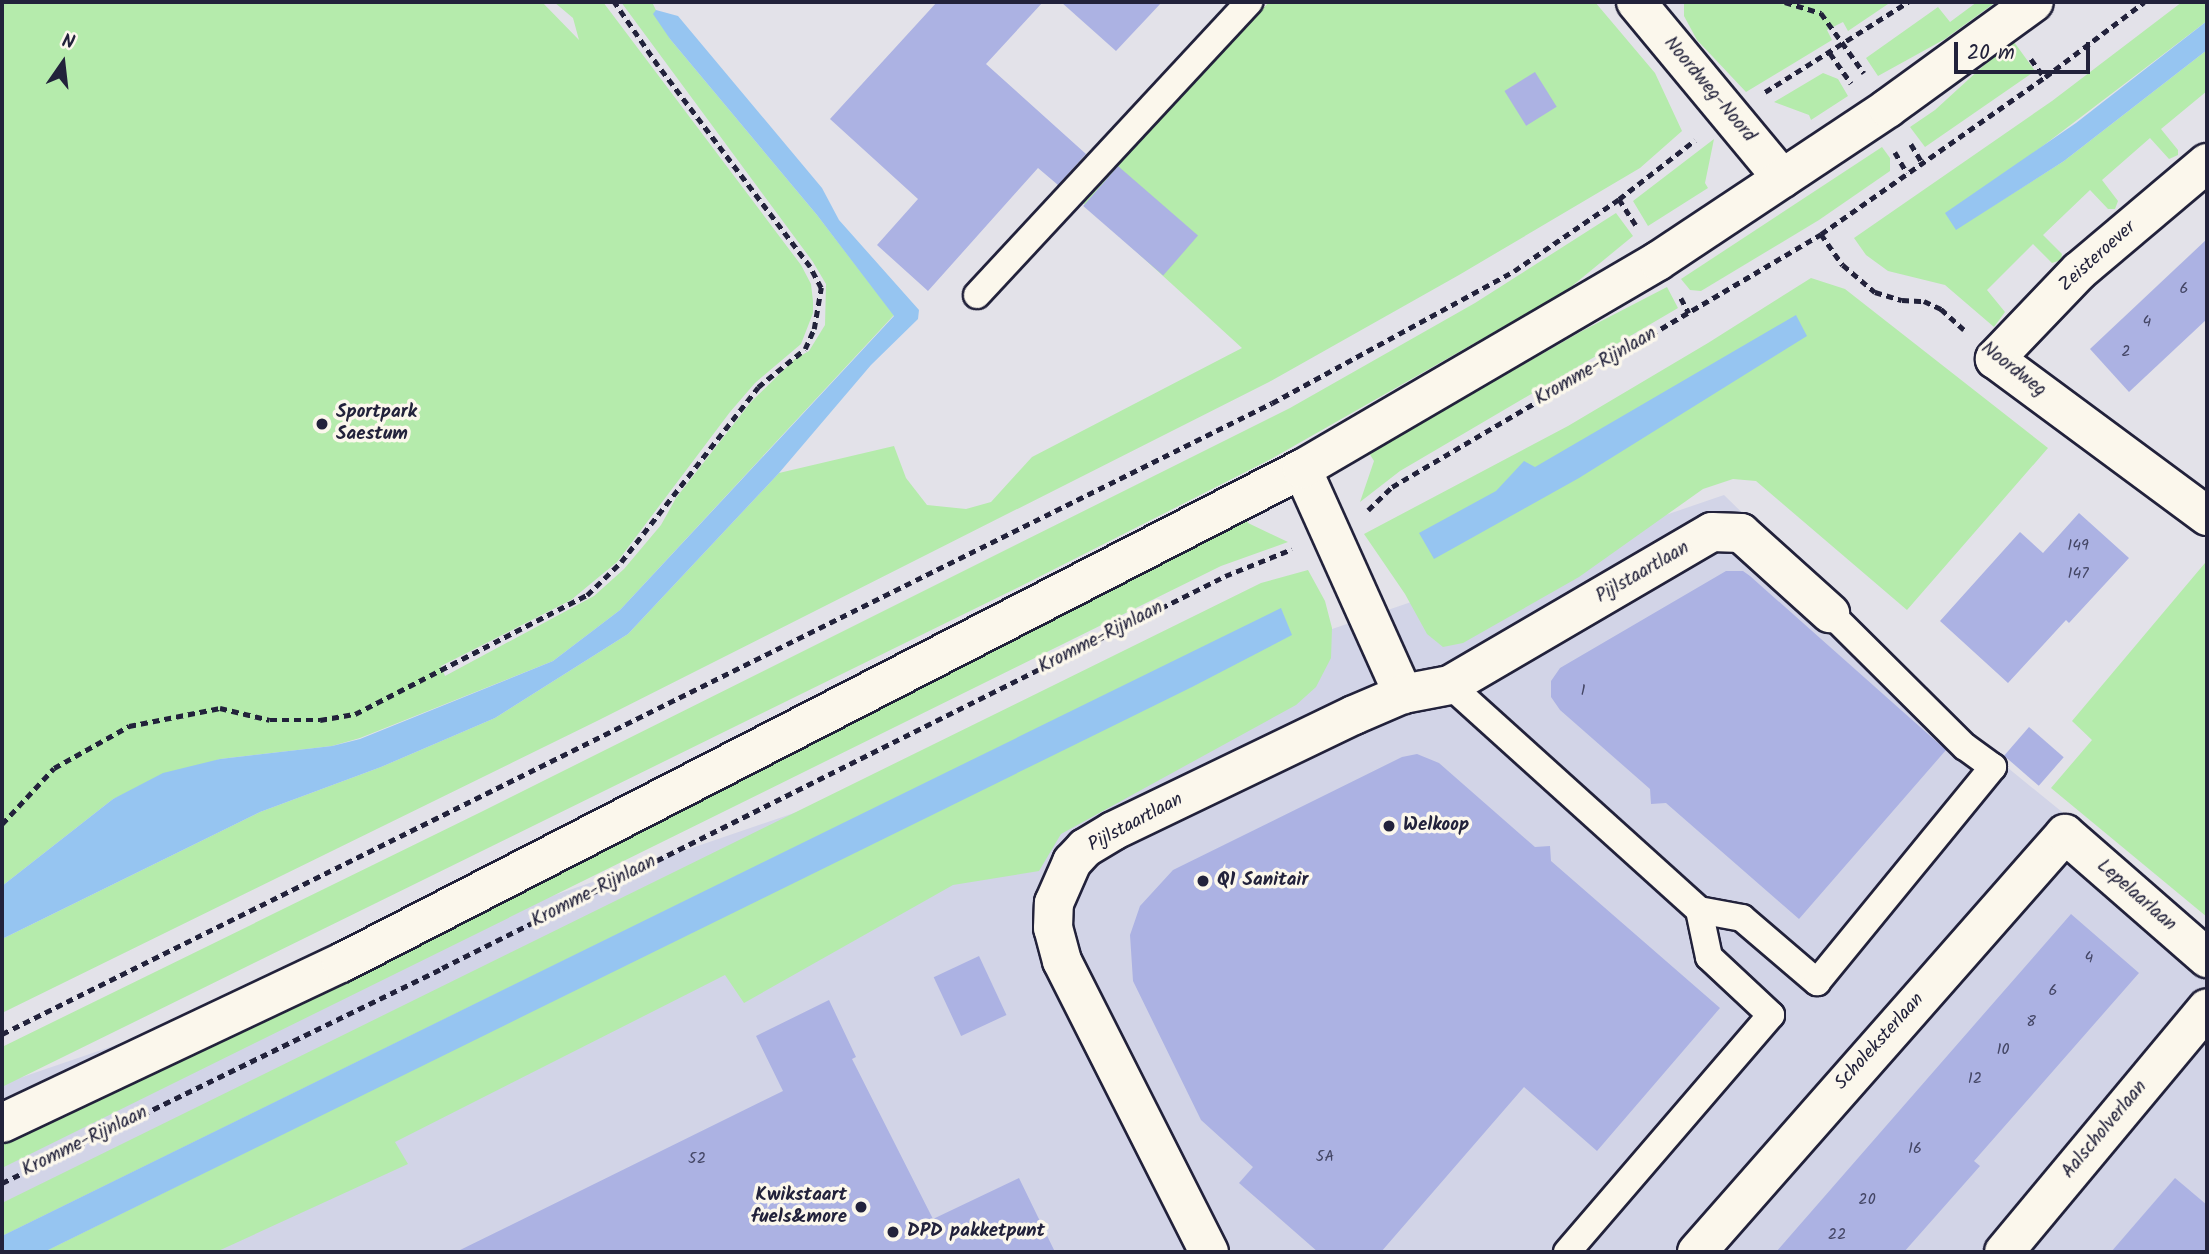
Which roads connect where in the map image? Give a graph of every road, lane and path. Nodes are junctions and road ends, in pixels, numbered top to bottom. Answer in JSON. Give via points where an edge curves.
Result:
{"nodes":[{"id":1,"x":614,"y":2,"type":"edge"},
{"id":2,"x":1249,"y":2,"type":"edge"},
{"id":3,"x":1636,"y":2,"type":"edge"},
{"id":4,"x":1908,"y":2,"type":"edge"},
{"id":5,"x":2034,"y":2,"type":"edge"},
{"id":6,"x":2144,"y":2,"type":"edge"},
{"id":7,"x":1728,"y":114,"type":"junction"},
{"id":8,"x":2207,"y":163,"type":"edge"},
{"id":9,"x":1782,"y":178,"type":"junction"},
{"id":10,"x":1821,"y":234,"type":"junction"},
{"id":11,"x":977,"y":295,"type":"dead end"},
{"id":12,"x":1995,"y":359,"type":"junction"},
{"id":13,"x":1302,"y":469,"type":"junction"},
{"id":14,"x":2207,"y":516,"type":"edge"},
{"id":15,"x":1333,"y":533,"type":"junction"},
{"id":16,"x":1830,"y":613,"type":"joint"},
{"id":17,"x":1450,"y":685,"type":"junction"},
{"id":18,"x":1403,"y":694,"type":"junction"},
{"id":19,"x":2,"y":824,"type":"edge"},
{"id":20,"x":2065,"y":834,"type":"joint"},
{"id":21,"x":1699,"y":910,"type":"junction"},
{"id":22,"x":2207,"y":958,"type":"edge"},
{"id":23,"x":2207,"y":1008,"type":"edge"},
{"id":24,"x":2,"y":1034,"type":"edge"},
{"id":25,"x":2,"y":1123,"type":"edge"},
{"id":26,"x":2,"y":1183,"type":"edge"},
{"id":27,"x":1209,"y":1252,"type":"edge"},
{"id":28,"x":1567,"y":1252,"type":"edge"},
{"id":29,"x":1697,"y":1252,"type":"edge"},
{"id":30,"x":2004,"y":1252,"type":"edge"}],
"edges":[{"from":1,"to":19,"type":"path","via":[[810,267],[821,288],[814,329],[805,349],[758,387],[621,562],[587,595],[355,714],[320,720],[270,720],[219,708],[129,726],[54,768]]},
{"from":2,"to":11,"type":"lane"},
{"from":3,"to":7,"type":"street","name":"Noordweg-Noord"},
{"from":4,"to":7,"type":"path"},
{"from":5,"to":9,"type":"street"},
{"from":6,"to":10,"type":"path","name":"Kromme-Rijnlaan"},
{"from":7,"to":9,"type":"street","name":"Noordweg-Noord"},
{"from":7,"to":24,"type":"path","via":[[1619,199],[1514,271],[1284,397]]},
{"from":8,"to":12,"type":"street","name":"Zeisteroever","via":[[2079,271]]},
{"from":9,"to":13,"type":"street","via":[[1658,261]]},
{"from":10,"to":12,"type":"path","name":"Noordweg","via":[[1843,265],[1875,292],[1924,301],[1941,309]]},
{"from":10,"to":15,"type":"path","name":"Kromme-Rijnlaan","via":[[1392,486],[1370,509]]},
{"from":12,"to":14,"type":"street","name":"Noordweg"},
{"from":13,"to":15,"type":"street"},
{"from":13,"to":25,"type":"street","via":[[341,963]]},
{"from":15,"to":18,"type":"street"},
{"from":15,"to":26,"type":"path","name":"Kromme-Rijnlaan","via":[[1225,576]]},
{"from":16,"to":17,"type":"street","name":"Pijlstaartlaan","via":[[1741,533],[1712,533]]},
{"from":16,"to":21,"type":"lane","via":[[1965,747],[1993,767],[1817,982],[1742,918]]},
{"from":17,"to":18,"type":"street","name":"Pijlstaartlaan"},
{"from":17,"to":21,"type":"lane"},
{"from":18,"to":27,"type":"street","name":"Pijlstaartlaan","via":[[1113,831],[1072,862],[1054,903],[1053,928],[1062,961]]},
{"from":20,"to":22,"type":"street","name":"Lepelaarlaan"},
{"from":20,"to":29,"type":"street","name":"Scholeksterlaan"},
{"from":21,"to":28,"type":"lane","via":[[1709,957],[1772,1015]]},
{"from":23,"to":30,"type":"street","name":"Aalscholverlaan"}]}
